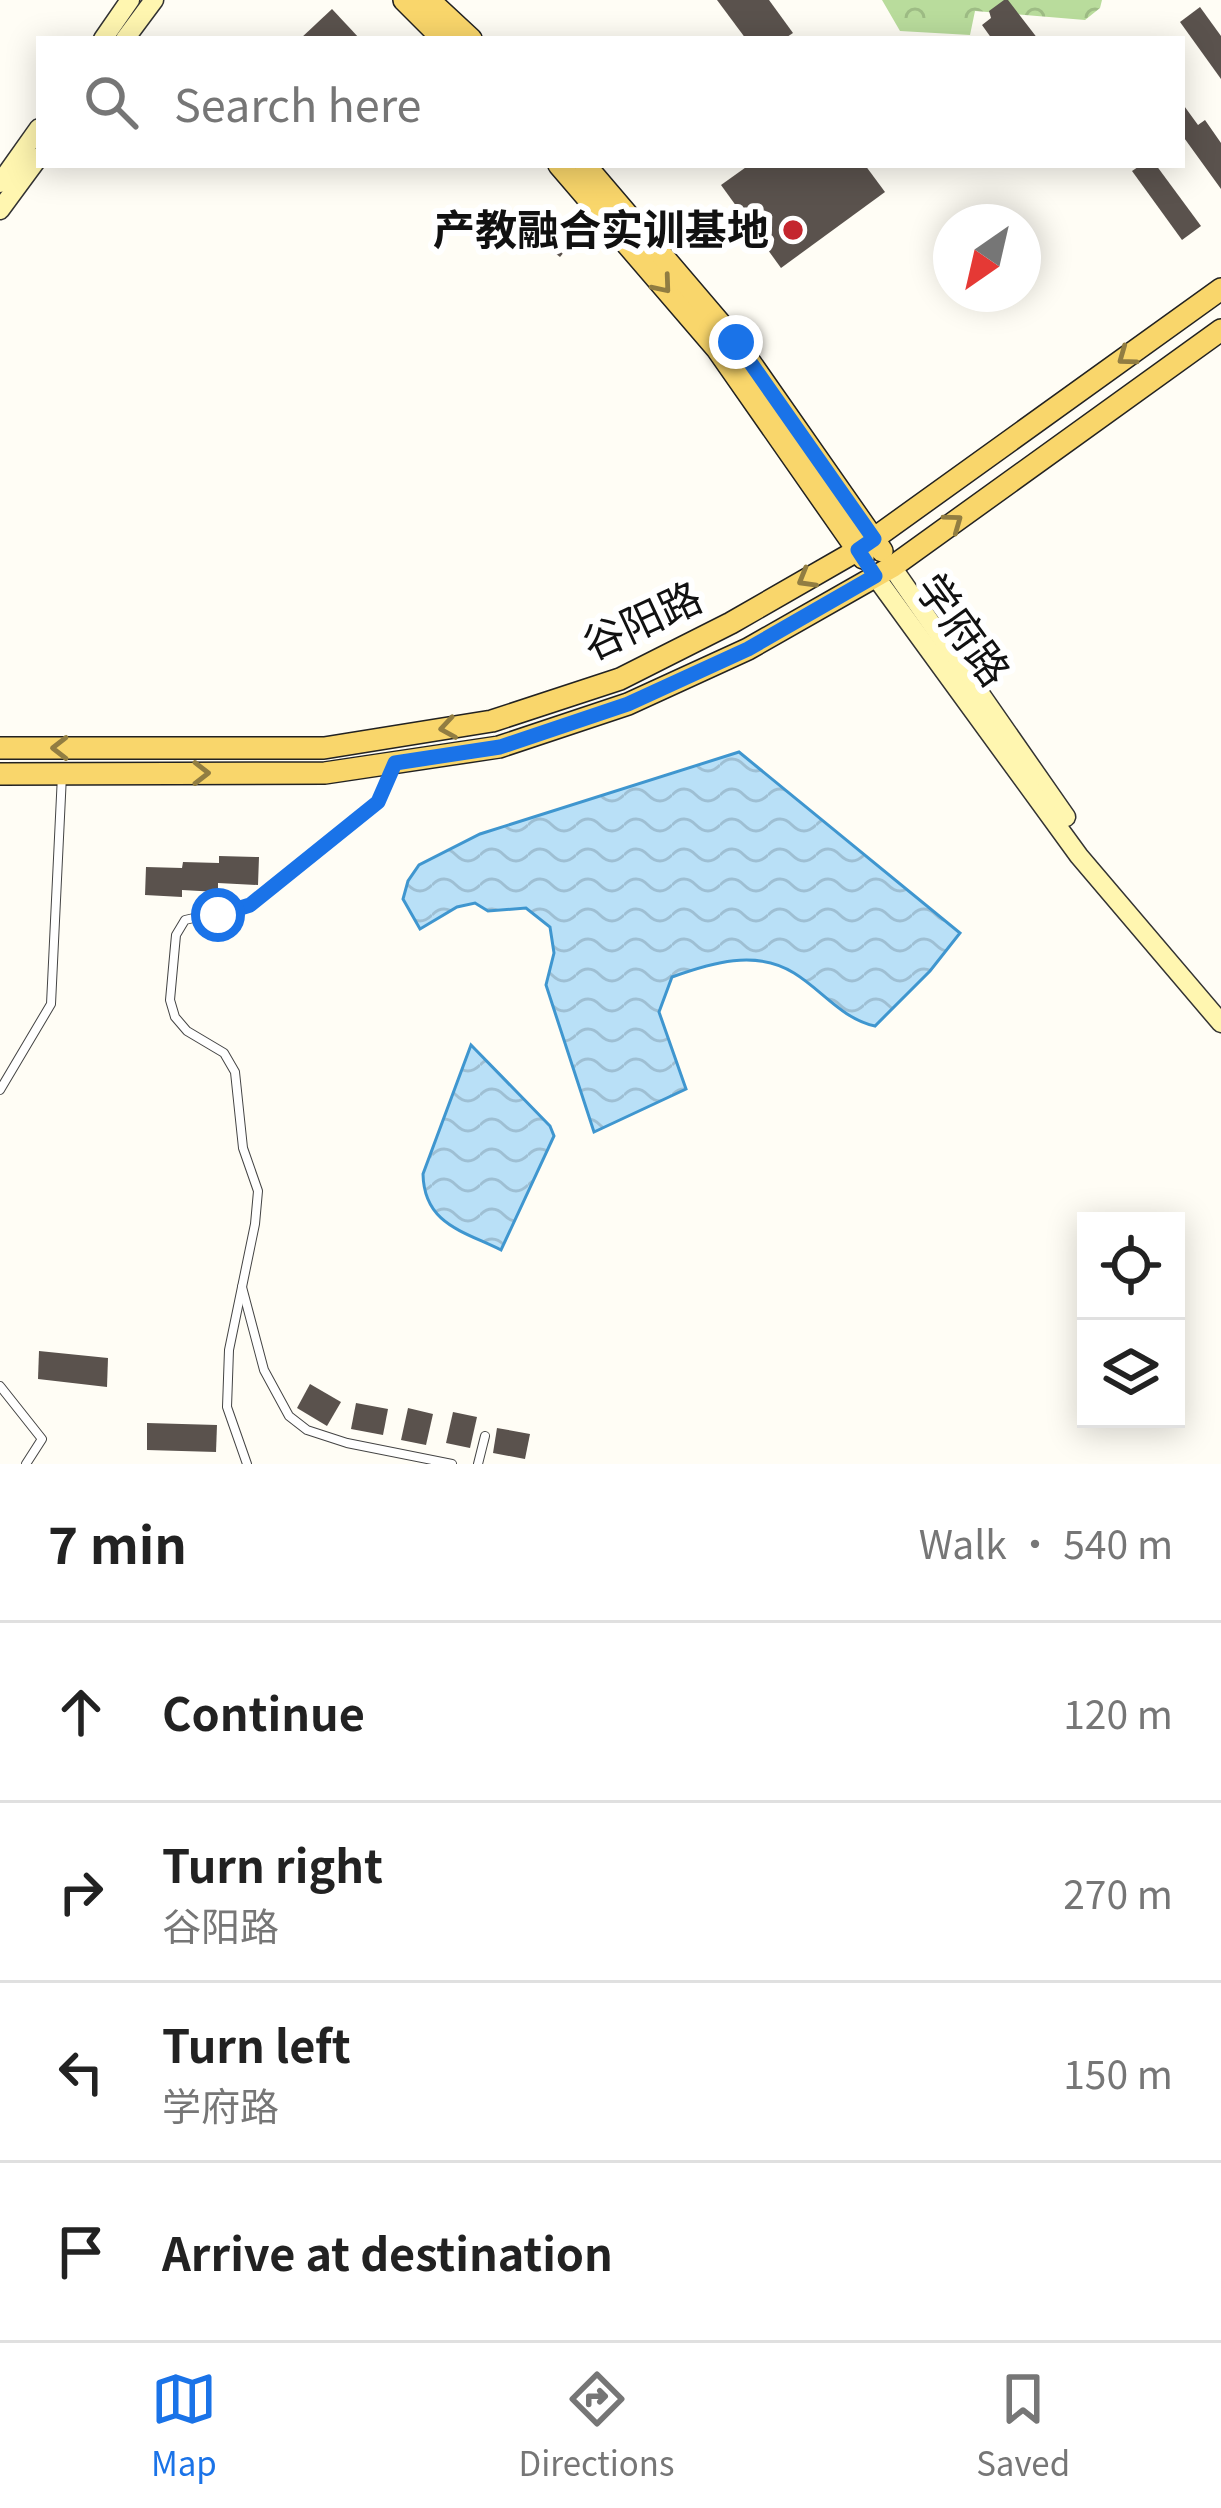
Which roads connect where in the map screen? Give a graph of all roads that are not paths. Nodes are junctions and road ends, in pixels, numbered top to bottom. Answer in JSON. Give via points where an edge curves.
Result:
{"nodes":[{"id":1,"x":130,"y":0,"type":"edge"},
{"id":2,"x":154,"y":0,"type":"edge"},
{"id":3,"x":404,"y":0,"type":"edge"},
{"id":4,"x":430,"y":0,"type":"edge"},
{"id":5,"x":105,"y":36,"type":"edge"},
{"id":6,"x":127,"y":36,"type":"edge"},
{"id":7,"x":440,"y":36,"type":"edge"},
{"id":8,"x":468,"y":36,"type":"edge"},
{"id":9,"x":36,"y":132,"type":"edge"},
{"id":10,"x":36,"y":161,"type":"edge"},
{"id":11,"x":562,"y":168,"type":"edge"},
{"id":12,"x":588,"y":168,"type":"edge"},
{"id":13,"x":0,"y":183,"type":"edge"},
{"id":14,"x":0,"y":210,"type":"edge"},
{"id":15,"x":1221,"y":289,"type":"edge"},
{"id":16,"x":1221,"y":330,"type":"edge"},
{"id":17,"x":866,"y":545,"type":"junction"},
{"id":18,"x":883,"y":571,"type":"junction"},
{"id":19,"x":0,"y":748,"type":"edge"},
{"id":20,"x":395,"y":763,"type":"junction"},
{"id":21,"x":0,"y":773,"type":"edge"},
{"id":22,"x":62,"y":773,"type":"junction"},
{"id":23,"x":1221,"y":1006,"type":"edge"},
{"id":24,"x":1221,"y":1023,"type":"edge"},
{"id":25,"x":0,"y":1090,"type":"edge"},
{"id":26,"x":242,"y":1285,"type":"junction"},
{"id":27,"x":0,"y":1387,"type":"edge"},
{"id":28,"x":485,"y":1436,"type":"dead end"},
{"id":29,"x":402,"y":1460,"type":"edge"},
{"id":30,"x":26,"y":1464,"type":"edge"},
{"id":31,"x":247,"y":1464,"type":"edge"},
{"id":32,"x":452,"y":1464,"type":"edge"},
{"id":33,"x":478,"y":1464,"type":"edge"}],
"edges":[{"from":1,"to":5,"type":"main road"},
{"from":2,"to":6,"type":"main road"},
{"from":3,"to":7,"type":"main road"},
{"from":4,"to":8,"type":"main road"},
{"from":9,"to":13,"type":"main road"},
{"from":10,"to":14,"type":"main road"},
{"from":11,"to":17,"type":"main road","name":"学府路","one_way":true,"via":[[717,349]]},
{"from":12,"to":17,"type":"main road","name":"学府路","via":[[736,342]]},
{"from":15,"to":17,"type":"main road","name":"谷阳路","one_way":true},
{"from":18,"to":16,"type":"main road","name":"谷阳路","one_way":true},
{"from":17,"to":18,"type":"main road","name":"学府路"},
{"from":17,"to":19,"type":"main road","name":"谷阳路","one_way":true,"via":[[620,679],[492,721],[324,748]]},
{"from":18,"to":20,"type":"main road","name":"谷阳路","via":[[748,649],[628,704],[500,747]]},
{"from":18,"to":23,"type":"main road","name":"学府路","via":[[1086,846]]},
{"from":18,"to":24,"type":"main road","name":"学府路","via":[[1079,856]]},
{"from":22,"to":20,"type":"main road","name":"谷阳路","one_way":true,"via":[[326,773]]},
{"from":20,"to":26,"type":"lane","via":[[378,802],[250,905],[185,920],[176,935],[175,1017],[224,1053],[235,1072],[243,1148],[258,1191]]},
{"from":21,"to":22,"type":"main road","name":"谷阳路"},
{"from":22,"to":25,"type":"lane","via":[[52,1004]]},
{"from":26,"to":29,"type":"lane","via":[[264,1370],[289,1416],[307,1430]]},
{"from":26,"to":31,"type":"lane","via":[[227,1406]]},
{"from":27,"to":30,"type":"lane","via":[[41,1439]]},
{"from":28,"to":33,"type":"lane"},
{"from":29,"to":32,"type":"lane"}]}
